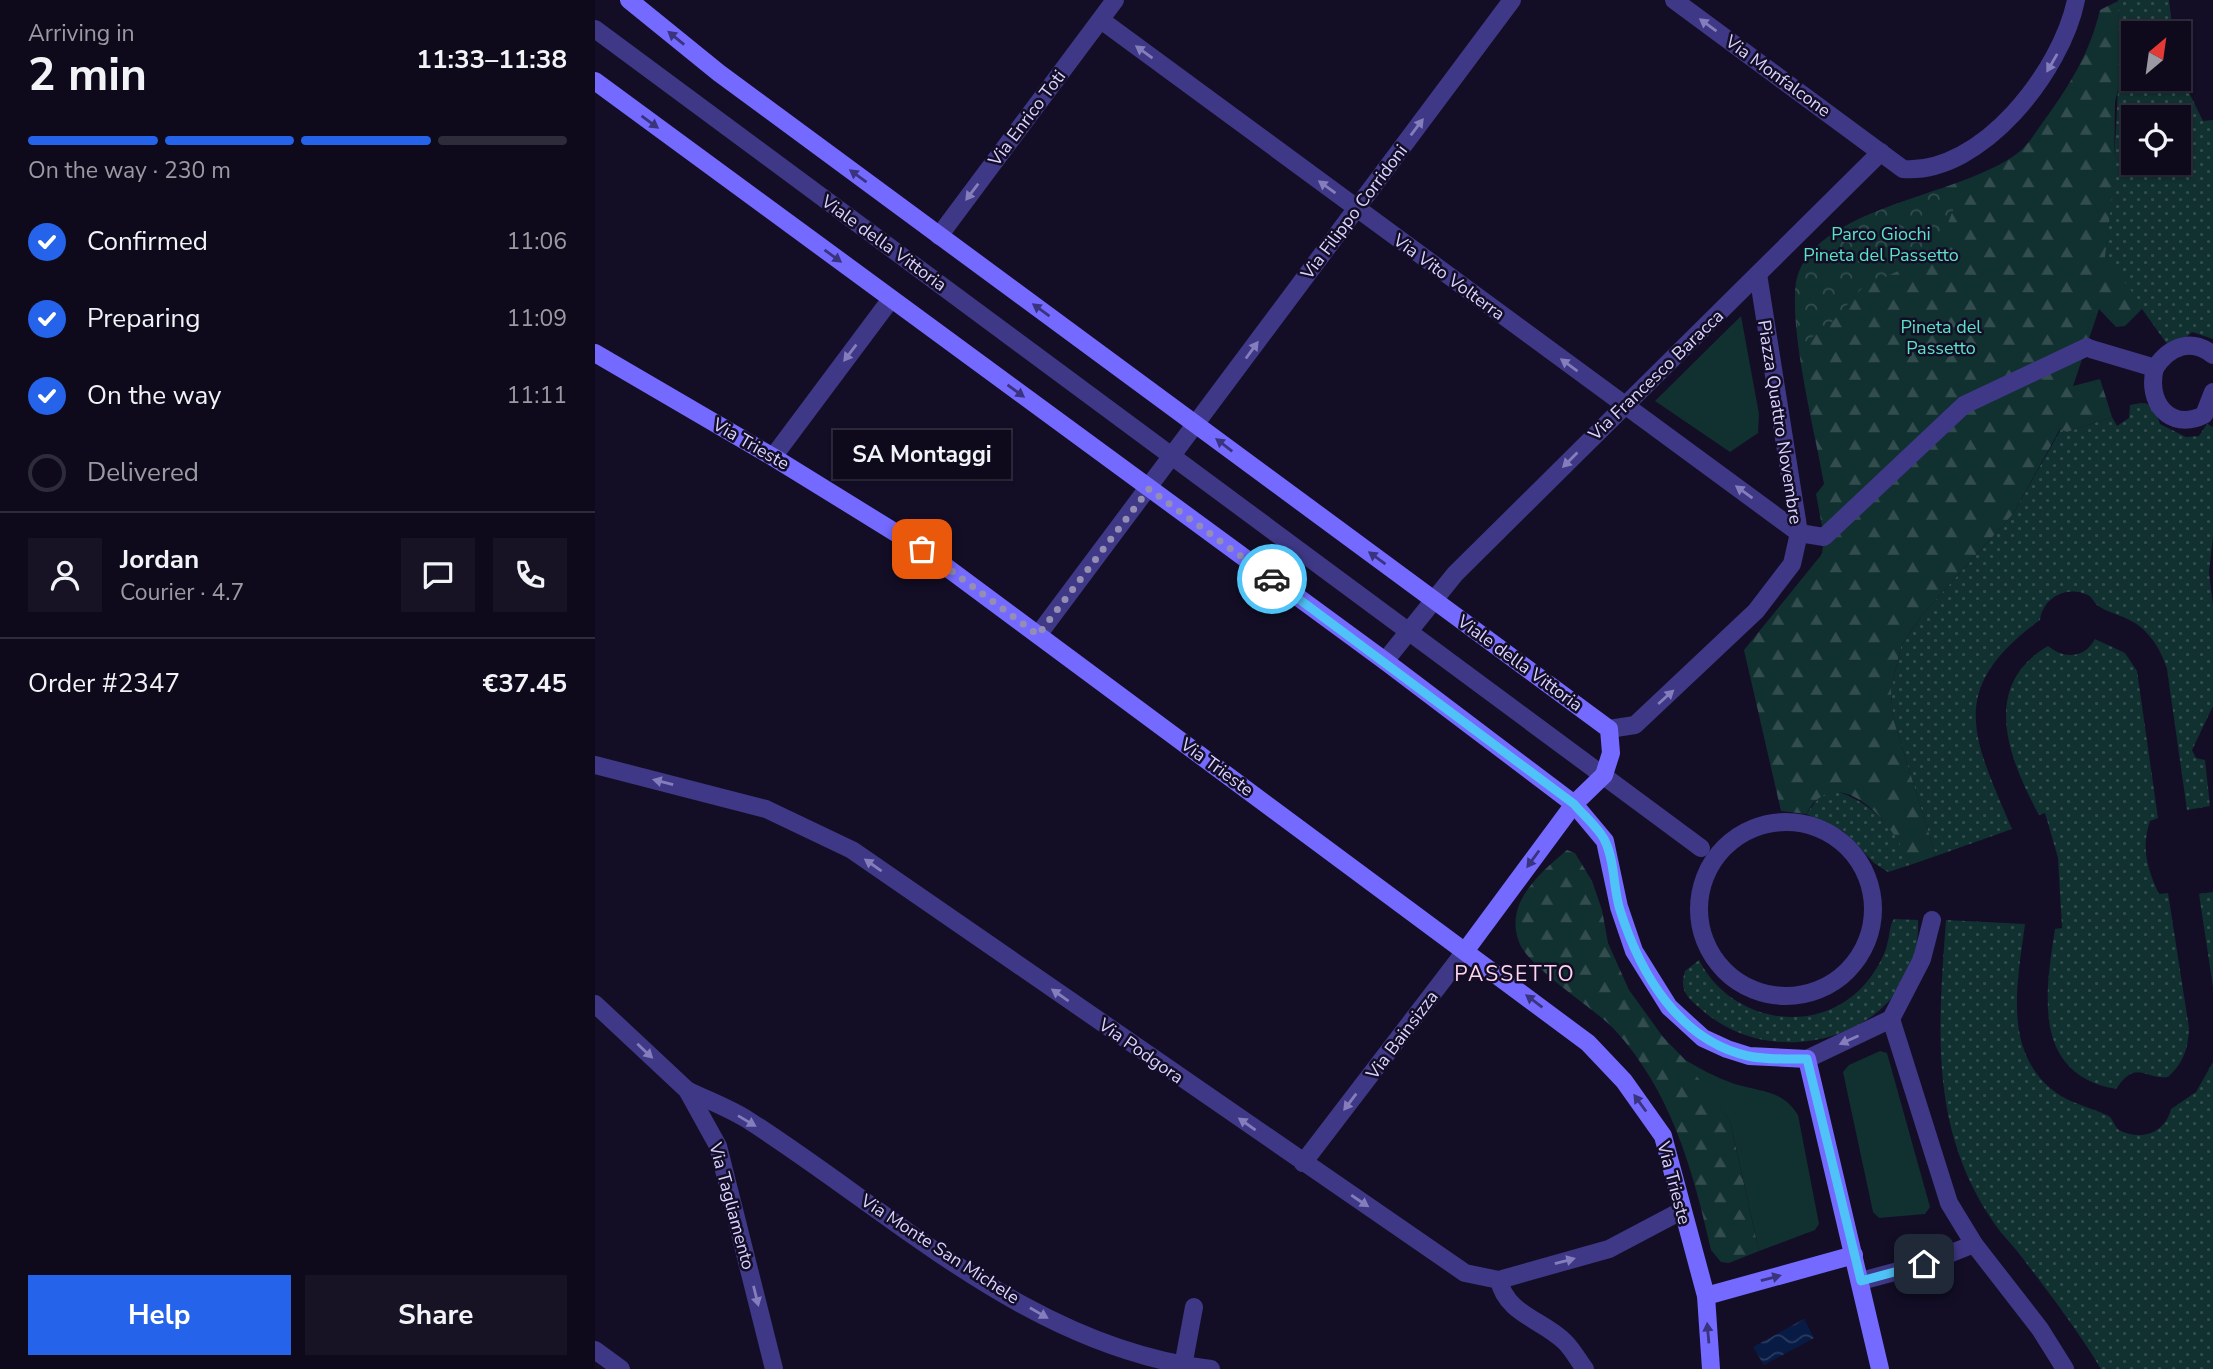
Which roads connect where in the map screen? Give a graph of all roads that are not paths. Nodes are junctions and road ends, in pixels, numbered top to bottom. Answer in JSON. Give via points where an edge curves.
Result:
{"nodes":[{"id":1,"x":629,"y":0,"type":"edge"},
{"id":2,"x":1115,"y":0,"type":"edge"},
{"id":3,"x":1512,"y":0,"type":"edge"},
{"id":4,"x":1674,"y":0,"type":"edge"},
{"id":5,"x":2077,"y":0,"type":"edge"},
{"id":6,"x":1101,"y":20,"type":"junction"},
{"id":7,"x":595,"y":29,"type":"edge"},
{"id":8,"x":595,"y":81,"type":"edge"},
{"id":9,"x":1881,"y":152,"type":"junction"},
{"id":10,"x":1357,"y":208,"type":"junction"},
{"id":11,"x":939,"y":236,"type":"junction"},
{"id":12,"x":1758,"y":274,"type":"junction"},
{"id":13,"x":891,"y":299,"type":"junction"},
{"id":14,"x":595,"y":353,"type":"edge"},
{"id":15,"x":2213,"y":355,"type":"edge"},
{"id":16,"x":2154,"y":368,"type":"junction"},
{"id":17,"x":2213,"y":392,"type":"edge"},
{"id":18,"x":1624,"y":406,"type":"junction"},
{"id":19,"x":1197,"y":424,"type":"junction"},
{"id":20,"x":1173,"y":456,"type":"junction"},
{"id":21,"x":773,"y":457,"type":"junction"},
{"id":22,"x":1149,"y":489,"type":"junction"},
{"id":23,"x":1799,"y":533,"type":"junction"},
{"id":24,"x":1432,"y":598,"type":"junction"},
{"id":25,"x":1409,"y":630,"type":"junction"},
{"id":26,"x":1038,"y":635,"type":"junction"},
{"id":27,"x":1385,"y":661,"type":"junction"},
{"id":28,"x":1609,"y":729,"type":"junction"},
{"id":29,"x":595,"y":765,"type":"edge"},
{"id":30,"x":1604,"y":775,"type":"junction"},
{"id":31,"x":1574,"y":804,"type":"junction"},
{"id":32,"x":1702,"y":848,"type":"dead end"},
{"id":33,"x":1932,"y":920,"type":"dead end"},
{"id":34,"x":1872,"y":924,"type":"joint"},
{"id":35,"x":1466,"y":950,"type":"junction"},
{"id":36,"x":595,"y":1004,"type":"edge"},
{"id":37,"x":1891,"y":1019,"type":"junction"},
{"id":38,"x":1807,"y":1059,"type":"junction"},
{"id":39,"x":687,"y":1090,"type":"junction"},
{"id":40,"x":1303,"y":1163,"type":"junction"},
{"id":41,"x":1681,"y":1211,"type":"junction"},
{"id":42,"x":1974,"y":1244,"type":"junction"},
{"id":43,"x":1854,"y":1255,"type":"junction"},
{"id":44,"x":1499,"y":1280,"type":"junction"},
{"id":45,"x":1861,"y":1281,"type":"junction"},
{"id":46,"x":1706,"y":1296,"type":"junction"},
{"id":47,"x":1194,"y":1307,"type":"dead end"},
{"id":48,"x":595,"y":1350,"type":"edge"},
{"id":49,"x":1184,"y":1366,"type":"junction"},
{"id":50,"x":621,"y":1369,"type":"edge"},
{"id":51,"x":773,"y":1369,"type":"edge"},
{"id":52,"x":1210,"y":1369,"type":"edge"},
{"id":53,"x":1585,"y":1369,"type":"edge"},
{"id":54,"x":1711,"y":1369,"type":"edge"},
{"id":55,"x":1880,"y":1369,"type":"edge"},
{"id":56,"x":2064,"y":1369,"type":"edge"}],
"edges":[{"from":11,"to":1,"type":"street","name":"Viale della Vittoria","one_way":true,"via":[[719,73]]},
{"from":2,"to":6,"type":"street","name":"Via Enrico Toti"},
{"from":10,"to":3,"type":"street","name":"Via Filippo Corridoni","one_way":true},
{"from":9,"to":4,"type":"street","name":"Via Monfalcone","one_way":true},
{"from":5,"to":9,"type":"street","name":"Via Monfalcone","one_way":true,"via":[[2071,24],[2038,86],[1986,138],[1951,159],[1920,170],[1903,169]]},
{"from":10,"to":6,"type":"street","name":"Via Vito Volterra","one_way":true},
{"from":6,"to":11,"type":"street","name":"Via Enrico Toti","one_way":true},
{"from":7,"to":20,"type":"street","name":"Viale della Vittoria"},
{"from":8,"to":13,"type":"street","one_way":true},
{"from":9,"to":12,"type":"street","name":"Via Francesco Baracca"},
{"from":18,"to":10,"type":"street","name":"Via Vito Volterra","one_way":true},
{"from":19,"to":10,"type":"street","name":"Via Filippo Corridoni","one_way":true},
{"from":19,"to":11,"type":"street","name":"Viale della Vittoria","one_way":true},
{"from":12,"to":18,"type":"street","name":"Via Francesco Baracca"},
{"from":12,"to":23,"type":"street","name":"Piazza Quattro Novembre"},
{"from":13,"to":21,"type":"street","one_way":true},
{"from":13,"to":22,"type":"street","one_way":true},
{"from":14,"to":21,"type":"street","name":"Via Trieste"},
{"from":15,"to":16,"type":"street","via":[[2206,348],[2185,345],[2175,348]]},
{"from":16,"to":17,"type":"street","via":[[2157,406],[2173,419],[2194,420],[2204,415]]},
{"from":16,"to":23,"type":"street","via":[[2089,348],[1964,404],[1824,537]]},
{"from":23,"to":18,"type":"street","name":"Via Vito Volterra","one_way":true},
{"from":18,"to":24,"type":"street","name":"Via Francesco Baracca","one_way":true},
{"from":19,"to":20,"type":"street"},
{"from":24,"to":19,"type":"street","name":"Viale della Vittoria","one_way":true},
{"from":20,"to":22,"type":"street"},
{"from":20,"to":25,"type":"street","name":"Viale della Vittoria"},
{"from":21,"to":26,"type":"street","name":"Via Trieste","via":[[922,549]]},
{"from":22,"to":26,"type":"street"},
{"from":22,"to":27,"type":"street"},
{"from":28,"to":23,"type":"street","name":"Piazza Quattro Novembre","one_way":true,"via":[[1635,725],[1756,611],[1792,564]]},
{"from":24,"to":25,"type":"street"},
{"from":24,"to":28,"type":"street","name":"Viale della Vittoria"},
{"from":25,"to":27,"type":"street"},
{"from":25,"to":30,"type":"street","name":"Viale della Vittoria"},
{"from":26,"to":35,"type":"street","name":"Via Trieste"},
{"from":27,"to":31,"type":"street"},
{"from":28,"to":30,"type":"street","via":[[1611,753]]},
{"from":40,"to":29,"type":"street","name":"Via Podgora","one_way":true,"via":[[852,850],[766,809]]},
{"from":30,"to":31,"type":"street"},
{"from":30,"to":32,"type":"street"},
{"from":31,"to":35,"type":"street","name":"Via Bainsizza","one_way":true},
{"from":31,"to":38,"type":"street","via":[[1605,841],[1634,951],[1669,1007],[1703,1038],[1727,1049],[1749,1056]]},
{"from":33,"to":37,"type":"street","via":[[1922,959]]},
{"from":34,"to":34,"type":"street","via":[[1872,894],[1860,863],[1831,835],[1800,823],[1759,827],[1730,842],[1708,870],[1699,902],[1703,937],[1714,958],[1748,988],[1786,996],[1808,994],[1842,976],[1865,946]]},
{"from":35,"to":40,"type":"street","name":"Via Bainsizza","one_way":true},
{"from":41,"to":35,"type":"street","name":"Via Trieste","one_way":true,"via":[[1663,1136],[1624,1081],[1588,1043]]},
{"from":36,"to":39,"type":"street","name":"Via Tagliamento","one_way":true},
{"from":37,"to":38,"type":"street","one_way":true},
{"from":37,"to":42,"type":"street","via":[[1949,1203]]},
{"from":38,"to":43,"type":"street"},
{"from":39,"to":49,"type":"street","name":"Via Monte San Michele","one_way":true,"via":[[746,1119],[951,1261],[1068,1330]]},
{"from":39,"to":51,"type":"street","name":"Via Tagliamento","one_way":true,"via":[[719,1146]]},
{"from":40,"to":44,"type":"street","name":"Via Podgora","one_way":true,"via":[[1465,1273]]},
{"from":44,"to":41,"type":"street","name":"Via Podgora","one_way":true,"via":[[1609,1249]]},
{"from":41,"to":46,"type":"street","name":"Via Trieste"},
{"from":42,"to":45,"type":"street"},
{"from":42,"to":56,"type":"street","via":[[2040,1329]]},
{"from":43,"to":45,"type":"street"},
{"from":46,"to":43,"type":"street","one_way":true},
{"from":44,"to":53,"type":"street","via":[[1510,1304],[1565,1342]]},
{"from":45,"to":55,"type":"street"},
{"from":54,"to":46,"type":"street","name":"Via Trieste","one_way":true},
{"from":47,"to":49,"type":"street"},
{"from":48,"to":50,"type":"street"},
{"from":49,"to":52,"type":"street","name":"Via Monte San Michele"}]}
